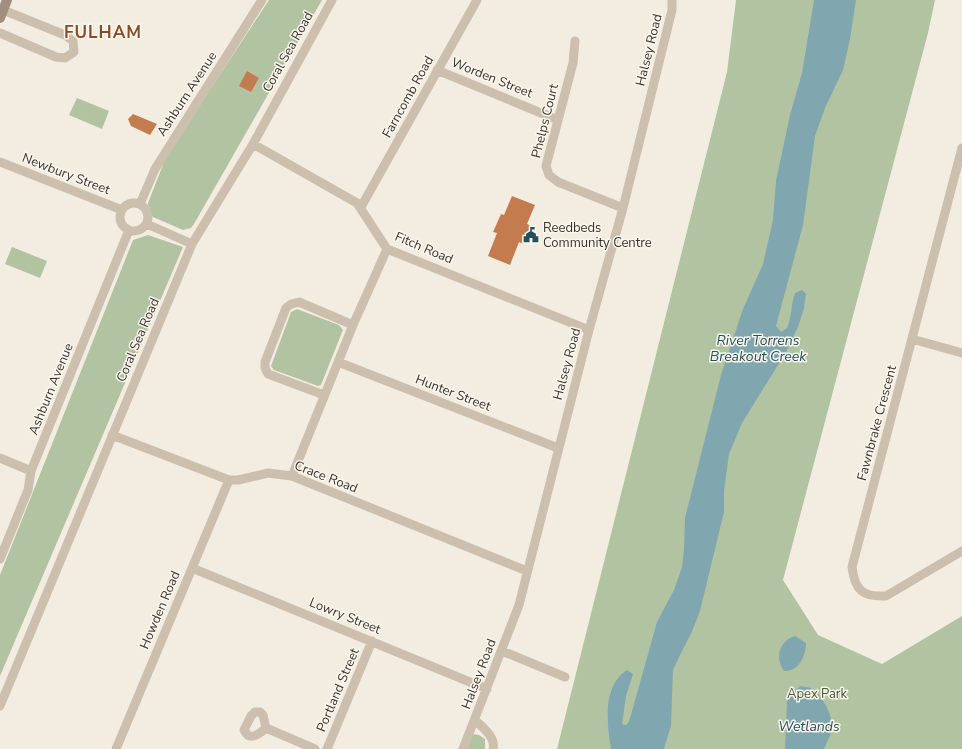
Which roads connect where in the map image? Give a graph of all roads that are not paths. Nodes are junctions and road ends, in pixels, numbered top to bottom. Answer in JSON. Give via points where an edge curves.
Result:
{"nodes":[{"id":1,"x":262,"y":0,"type":"edge"},
{"id":2,"x":332,"y":0,"type":"edge"},
{"id":3,"x":477,"y":0,"type":"edge"},
{"id":4,"x":672,"y":0,"type":"edge"},
{"id":5,"x":675,"y":0,"type":"edge"},
{"id":6,"x":3,"y":9,"type":"edge"},
{"id":7,"x":672,"y":10,"type":"junction"},
{"id":8,"x":0,"y":33,"type":"edge"},
{"id":9,"x":575,"y":41,"type":"dead end"},
{"id":10,"x":438,"y":70,"type":"junction"},
{"id":11,"x":558,"y":120,"type":"junction"},
{"id":12,"x":253,"y":144,"type":"junction"},
{"id":13,"x":962,"y":148,"type":"edge"},
{"id":14,"x":0,"y":162,"type":"edge"},
{"id":15,"x":140,"y":204,"type":"junction"},
{"id":16,"x":361,"y":206,"type":"junction"},
{"id":17,"x":623,"y":208,"type":"junction"},
{"id":18,"x":122,"y":210,"type":"junction"},
{"id":19,"x":147,"y":224,"type":"junction"},
{"id":20,"x":129,"y":230,"type":"junction"},
{"id":21,"x":192,"y":244,"type":"junction"},
{"id":22,"x":387,"y":249,"type":"junction"},
{"id":23,"x":353,"y":325,"type":"junction"},
{"id":24,"x":589,"y":330,"type":"junction"},
{"id":25,"x":912,"y":339,"type":"junction"},
{"id":26,"x":962,"y":353,"type":"edge"},
{"id":27,"x":338,"y":362,"type":"junction"},
{"id":28,"x":324,"y":395,"type":"junction"},
{"id":29,"x":112,"y":435,"type":"junction"},
{"id":30,"x":558,"y":448,"type":"junction"},
{"id":31,"x":0,"y":458,"type":"edge"},
{"id":32,"x":31,"y":471,"type":"junction"},
{"id":33,"x":292,"y":476,"type":"junction"},
{"id":34,"x":229,"y":480,"type":"junction"},
{"id":35,"x":962,"y":552,"type":"edge"},
{"id":36,"x":0,"y":559,"type":"edge"},
{"id":37,"x":192,"y":568,"type":"junction"},
{"id":38,"x":528,"y":571,"type":"junction"},
{"id":39,"x":372,"y":641,"type":"junction"},
{"id":40,"x":502,"y":651,"type":"junction"},
{"id":41,"x":565,"y":677,"type":"dead end"},
{"id":42,"x":487,"y":689,"type":"junction"},
{"id":43,"x":0,"y":706,"type":"edge"},
{"id":44,"x":476,"y":720,"type":"junction"},
{"id":45,"x":266,"y":728,"type":"dead end"},
{"id":46,"x":116,"y":749,"type":"edge"},
{"id":47,"x":315,"y":749,"type":"edge"},
{"id":48,"x":327,"y":749,"type":"edge"},
{"id":49,"x":463,"y":749,"type":"edge"},
{"id":50,"x":493,"y":749,"type":"edge"}],
"edges":[{"from":1,"to":15,"type":"street","name":"Ashburn Avenue","via":[[155,169]]},
{"from":2,"to":12,"type":"street","name":"Coral Sea Road"},
{"from":3,"to":10,"type":"street","name":"Farncomb Road"},
{"from":4,"to":7,"type":"street","name":"Halsey Road"},
{"from":5,"to":7,"type":"street","name":"Halsey Road"},
{"from":6,"to":8,"type":"street","via":[[65,35],[73,41],[74,52],[65,58],[56,57]]},
{"from":7,"to":17,"type":"street","name":"Halsey Road"},
{"from":9,"to":11,"type":"street","name":"Phelps Court","via":[[573,62]]},
{"from":10,"to":11,"type":"street","name":"Worden Street"},
{"from":10,"to":16,"type":"street","name":"Farncomb Road"},
{"from":11,"to":17,"type":"street","name":"Phelps Court","via":[[546,166],[549,175],[558,182]]},
{"from":12,"to":16,"type":"street","name":"Fitch Road"},
{"from":12,"to":21,"type":"street","name":"Coral Sea Road"},
{"from":13,"to":25,"type":"street","name":"Fawnbrake Crescent"},
{"from":14,"to":18,"type":"street","name":"Newbury Street"},
{"from":15,"to":18,"type":"street","via":[[131,204]]},
{"from":15,"to":19,"type":"street","via":[[148,212]]},
{"from":16,"to":22,"type":"street","name":"Fitch Road"},
{"from":17,"to":24,"type":"street","name":"Halsey Road"},
{"from":18,"to":20,"type":"street","via":[[121,222]]},
{"from":19,"to":20,"type":"street","via":[[139,230]]},
{"from":19,"to":21,"type":"street"},
{"from":20,"to":32,"type":"street","name":"Ashburn Avenue"},
{"from":21,"to":29,"type":"street","name":"Coral Sea Road"},
{"from":22,"to":23,"type":"street"},
{"from":22,"to":24,"type":"street","name":"Fitch Road"},
{"from":23,"to":27,"type":"street"},
{"from":23,"to":28,"type":"street","via":[[299,302],[286,308],[265,362],[266,371],[268,374]]},
{"from":24,"to":30,"type":"street","name":"Halsey Road"},
{"from":25,"to":26,"type":"street"},
{"from":25,"to":35,"type":"street","name":"Fawnbrake Crescent","via":[[852,568],[854,581],[863,593],[874,597],[886,596]]},
{"from":27,"to":28,"type":"street"},
{"from":27,"to":30,"type":"street","name":"Hunter Street"},
{"from":28,"to":33,"type":"street"},
{"from":29,"to":34,"type":"street","name":"Crace Road"},
{"from":29,"to":43,"type":"street","name":"Coral Sea Road"},
{"from":30,"to":38,"type":"street","name":"Halsey Road"},
{"from":31,"to":32,"type":"street"},
{"from":32,"to":36,"type":"street","name":"Ashburn Avenue","via":[[28,490]]},
{"from":33,"to":34,"type":"street","name":"Crace Road","via":[[268,472]]},
{"from":33,"to":38,"type":"street","name":"Crace Road"},
{"from":34,"to":37,"type":"street","name":"Howden Road"},
{"from":37,"to":39,"type":"street","name":"Lowry Street"},
{"from":37,"to":46,"type":"street","name":"Howden Road"},
{"from":38,"to":40,"type":"street","name":"Halsey Road","via":[[519,606]]},
{"from":39,"to":42,"type":"street","name":"Lowry Street"},
{"from":39,"to":48,"type":"street","name":"Portland Street"},
{"from":40,"to":41,"type":"street"},
{"from":40,"to":42,"type":"street","name":"Halsey Road"},
{"from":42,"to":44,"type":"street","name":"Halsey Road"},
{"from":44,"to":49,"type":"street","name":"Halsey Road"},
{"from":44,"to":50,"type":"street","name":"Halsey Road","via":[[491,736]]},
{"from":45,"to":47,"type":"street"}]}
